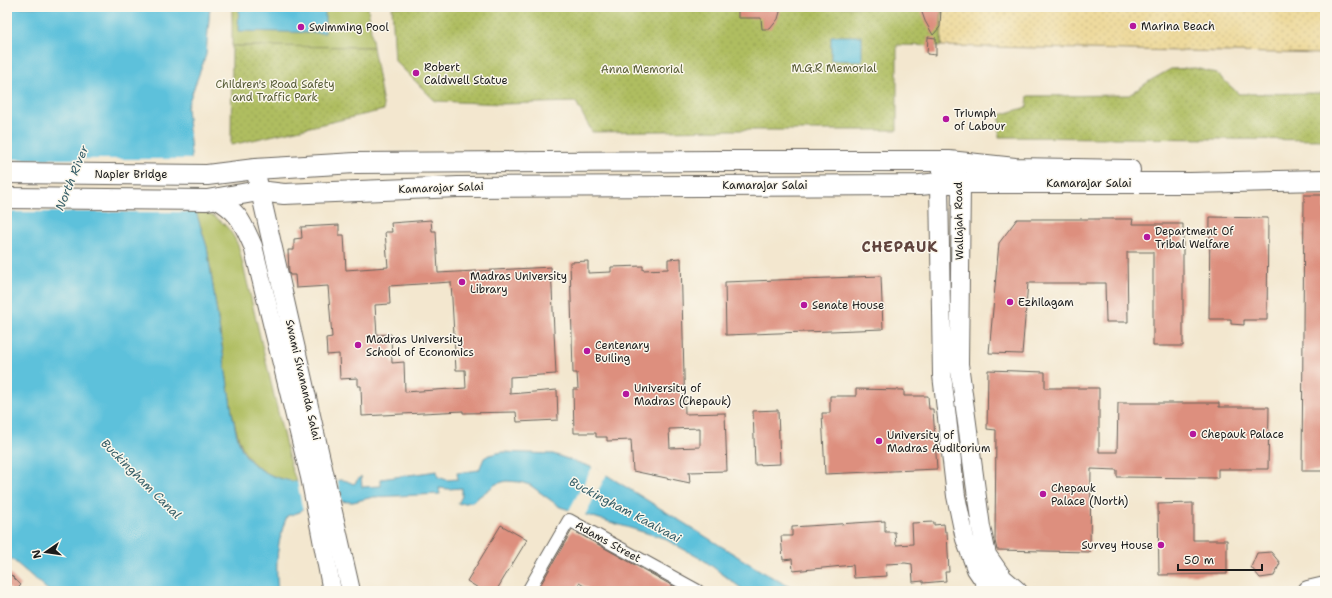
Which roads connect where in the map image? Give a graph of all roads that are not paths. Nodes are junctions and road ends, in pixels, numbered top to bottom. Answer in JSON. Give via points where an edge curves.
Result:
{"nodes":[{"id":1,"x":949,"y":162,"type":"junction"},
{"id":2,"x":255,"y":169,"type":"junction"},
{"id":3,"x":1325,"y":172,"type":"edge"},
{"id":4,"x":7,"y":173,"type":"edge"},
{"id":5,"x":207,"y":175,"type":"joint"},
{"id":6,"x":1325,"y":180,"type":"edge"},
{"id":7,"x":939,"y":183,"type":"junction"},
{"id":8,"x":961,"y":184,"type":"junction"},
{"id":9,"x":259,"y":191,"type":"junction"},
{"id":10,"x":7,"y":198,"type":"edge"},
{"id":11,"x":211,"y":199,"type":"junction"},
{"id":12,"x":318,"y":476,"type":"junction"},
{"id":13,"x":327,"y":519,"type":"junction"},
{"id":14,"x":1325,"y":587,"type":"edge"},
{"id":15,"x":332,"y":591,"type":"edge"},
{"id":16,"x":351,"y":591,"type":"edge"},
{"id":17,"x":528,"y":591,"type":"edge"},
{"id":18,"x":698,"y":591,"type":"edge"},
{"id":19,"x":991,"y":591,"type":"edge"},
{"id":20,"x":1018,"y":591,"type":"edge"},
{"id":21,"x":1308,"y":591,"type":"edge"}],
"edges":[{"from":1,"to":2,"type":"main road","name":"Kamarajar Salai","via":[[355,163]]},
{"from":1,"to":3,"type":"main road","name":"Kamarajar Salai","via":[[1015,168]]},
{"from":1,"to":7,"type":"main road","name":"Wallajah Road","via":[[943,167]]},
{"from":1,"to":8,"type":"main road","name":"Wallajah Road","via":[[954,166]]},
{"from":2,"to":5,"type":"main road","name":"Kamarajar Salai"},
{"from":2,"to":9,"type":"main road","name":"Swami Sivananda Salai"},
{"from":4,"to":5,"type":"main road","name":"Napier Bridge"},
{"from":6,"to":8,"type":"main road","name":"Kamarajar Salai"},
{"from":7,"to":8,"type":"main road","name":"Kamarajar Salai"},
{"from":7,"to":9,"type":"main road","name":"Kamarajar Salai","via":[[458,187],[284,194]]},
{"from":7,"to":19,"type":"main road","name":"Wallajah Road","via":[[942,376],[956,496],[976,569]]},
{"from":8,"to":20,"type":"main road","name":"Wallajah Road","via":[[959,364],[980,526],[987,555],[1003,578]]},
{"from":9,"to":11,"type":"main road","name":"Kamarajar Salai"},
{"from":9,"to":12,"type":"main road","name":"Swami Sivananda Salai"},
{"from":10,"to":11,"type":"main road"},
{"from":11,"to":12,"type":"main road","name":"Swami Sivananda Salai","via":[[232,209],[253,246]]},
{"from":12,"to":13,"type":"main road","name":"Swami Sivananda Salai"},
{"from":13,"to":15,"type":"main road","name":"Swami Sivananda Salai"},
{"from":13,"to":16,"type":"main road","name":"Swami Sivananda Salai"},
{"from":14,"to":21,"type":"main road"},
{"from":17,"to":18,"type":"street","name":"Adams Street","via":[[569,520]]}]}
